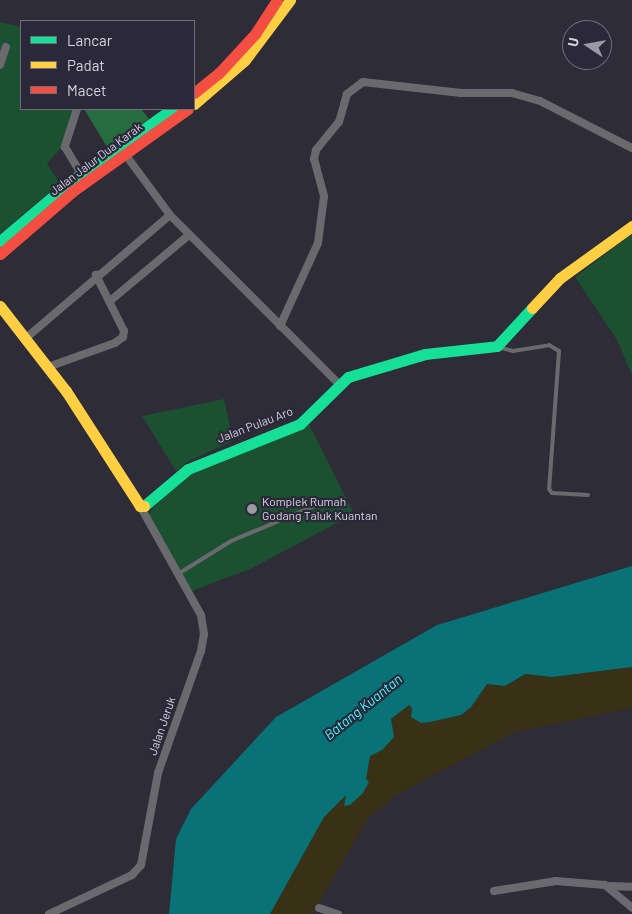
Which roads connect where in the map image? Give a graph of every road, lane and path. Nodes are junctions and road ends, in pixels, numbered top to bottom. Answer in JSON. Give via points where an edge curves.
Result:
{"nodes":[{"id":1,"x":278,"y":0,"type":"edge"},
{"id":2,"x":290,"y":0,"type":"edge"},
{"id":3,"x":6,"y":47,"type":"dead end"},
{"id":4,"x":0,"y":66,"type":"edge"},
{"id":5,"x":195,"y":92,"type":"edge"},
{"id":6,"x":195,"y":103,"type":"edge"},
{"id":7,"x":77,"y":110,"type":"edge"},
{"id":8,"x":171,"y":110,"type":"edge"},
{"id":9,"x":187,"y":110,"type":"edge"},
{"id":10,"x":632,"y":148,"type":"edge"},
{"id":11,"x":124,"y":154,"type":"junction"},
{"id":12,"x":81,"y":174,"type":"junction"},
{"id":13,"x":170,"y":215,"type":"junction"},
{"id":14,"x":632,"y":226,"type":"edge"},
{"id":15,"x":189,"y":235,"type":"junction"},
{"id":16,"x":0,"y":241,"type":"edge"},
{"id":17,"x":0,"y":254,"type":"edge"},
{"id":18,"x":96,"y":275,"type":"junction"},
{"id":19,"x":110,"y":301,"type":"junction"},
{"id":20,"x":0,"y":306,"type":"edge"},
{"id":21,"x":280,"y":326,"type":"junction"},
{"id":22,"x":26,"y":338,"type":"junction"},
{"id":23,"x":497,"y":346,"type":"junction"},
{"id":24,"x":48,"y":367,"type":"junction"},
{"id":25,"x":339,"y":384,"type":"junction"},
{"id":26,"x":588,"y":495,"type":"dead end"},
{"id":27,"x":322,"y":503,"type":"dead end"},
{"id":28,"x":140,"y":506,"type":"junction"},
{"id":29,"x":178,"y":574,"type":"junction"},
{"id":30,"x":609,"y":886,"type":"junction"},
{"id":31,"x":632,"y":887,"type":"edge"},
{"id":32,"x":494,"y":891,"type":"dead end"},
{"id":33,"x":319,"y":908,"type":"dead end"},
{"id":34,"x":632,"y":908,"type":"edge"},
{"id":35,"x":49,"y":914,"type":"edge"},
{"id":36,"x":338,"y":914,"type":"edge"}],
"edges":[{"from":1,"to":5,"type":"street","via":[[255,34],[219,73]]},
{"from":2,"to":6,"type":"street","via":[[245,60]]},
{"from":3,"to":4,"type":"street"},
{"from":7,"to":12,"type":"street","via":[[66,147]]},
{"from":8,"to":12,"type":"street","name":"Jalan Jalur Dua Karak"},
{"from":9,"to":11,"type":"street","name":"Jalan Jalur Dua Karak"},
{"from":10,"to":21,"type":"street","via":[[548,104],[512,93],[461,93],[369,82],[356,86],[347,94],[339,122],[316,150],[314,159],[324,196],[318,243]]},
{"from":11,"to":13,"type":"street"},
{"from":11,"to":17,"type":"street","name":"Jalan Jalur Dua Karak","via":[[73,191]]},
{"from":12,"to":16,"type":"street","name":"Jalan Jalur Dua Karak"},
{"from":13,"to":15,"type":"street"},
{"from":13,"to":18,"type":"street"},
{"from":14,"to":23,"type":"street","via":[[560,278]]},
{"from":15,"to":19,"type":"street"},
{"from":15,"to":21,"type":"street"},
{"from":18,"to":19,"type":"street"},
{"from":18,"to":22,"type":"street"},
{"from":19,"to":24,"type":"street","via":[[124,331],[120,341]]},
{"from":20,"to":22,"type":"street"},
{"from":21,"to":25,"type":"street"},
{"from":22,"to":24,"type":"street"},
{"from":23,"to":25,"type":"street","name":"Jalan Pulau Aro","via":[[425,354],[365,370]]},
{"from":23,"to":26,"type":"lane","via":[[513,352],[549,346],[559,351],[548,489],[552,493]]},
{"from":24,"to":28,"type":"street"},
{"from":25,"to":28,"type":"street","name":"Jalan Pulau Aro","via":[[300,424],[188,469],[153,504]]},
{"from":27,"to":29,"type":"lane","via":[[231,541]]},
{"from":28,"to":29,"type":"street","name":"Jalan Jeruk"},
{"from":29,"to":35,"type":"street","name":"Jalan Jeruk","via":[[201,615],[204,634],[158,773],[141,865],[132,874]]},
{"from":30,"to":31,"type":"street"},
{"from":30,"to":32,"type":"street","via":[[556,881]]},
{"from":30,"to":34,"type":"street"},
{"from":33,"to":36,"type":"street"}]}
